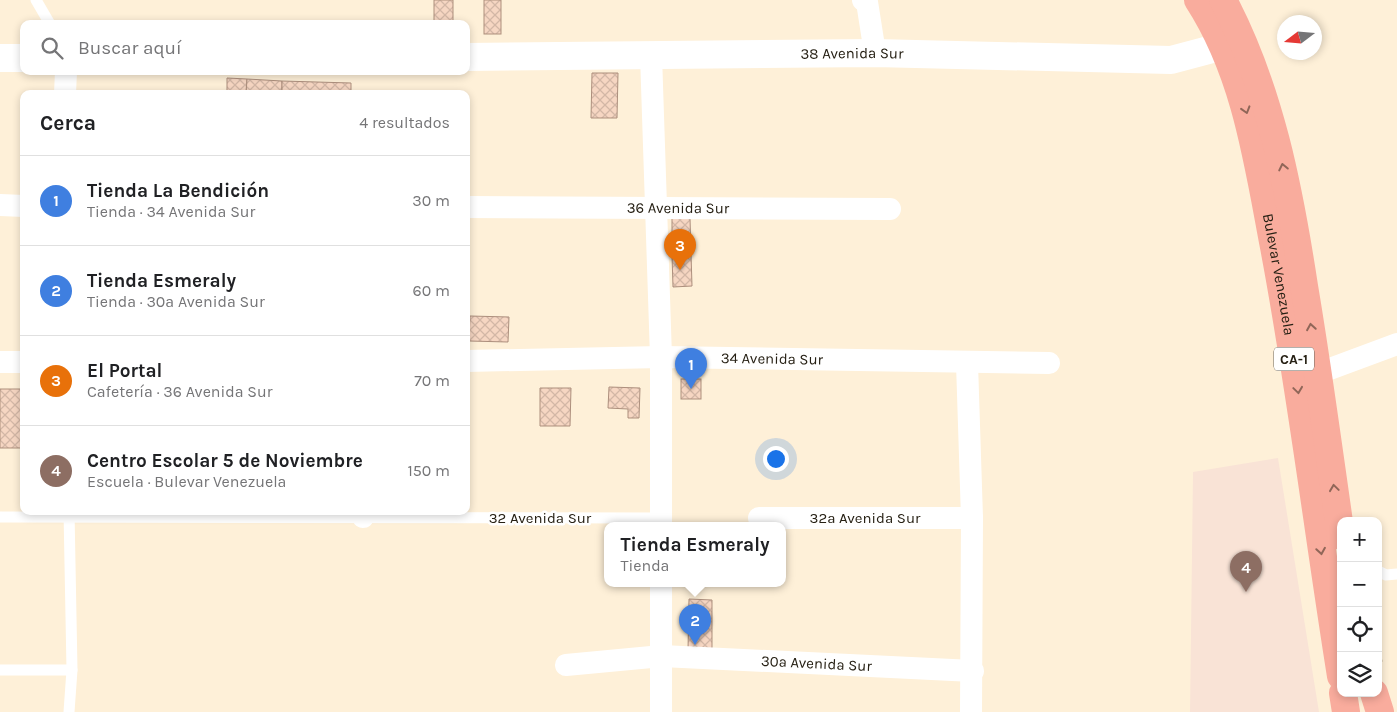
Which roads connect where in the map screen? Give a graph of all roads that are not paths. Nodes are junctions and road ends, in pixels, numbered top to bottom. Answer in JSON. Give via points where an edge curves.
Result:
{"nodes":[{"id":1,"x":36,"y":0,"type":"edge"},
{"id":2,"x":863,"y":0,"type":"edge"},
{"id":3,"x":1198,"y":0,"type":"edge"},
{"id":4,"x":1219,"y":0,"type":"edge"},
{"id":5,"x":1223,"y":0,"type":"edge"},
{"id":6,"x":48,"y":20,"type":"edge"},
{"id":7,"x":1229,"y":45,"type":"junction"},
{"id":8,"x":875,"y":53,"type":"junction"},
{"id":9,"x":651,"y":55,"type":"junction"},
{"id":10,"x":470,"y":57,"type":"edge"},
{"id":11,"x":0,"y":58,"type":"edge"},
{"id":12,"x":20,"y":58,"type":"edge"},
{"id":13,"x":66,"y":75,"type":"edge"},
{"id":14,"x":65,"y":90,"type":"edge"},
{"id":15,"x":1262,"y":96,"type":"junction"},
{"id":16,"x":0,"y":205,"type":"edge"},
{"id":17,"x":20,"y":206,"type":"edge"},
{"id":18,"x":656,"y":206,"type":"junction"},
{"id":19,"x":470,"y":207,"type":"edge"},
{"id":20,"x":890,"y":209,"type":"dead end"},
{"id":21,"x":1397,"y":344,"type":"edge"},
{"id":22,"x":661,"y":357,"type":"junction"},
{"id":23,"x":470,"y":361,"type":"edge"},
{"id":24,"x":0,"y":362,"type":"edge"},
{"id":25,"x":20,"y":362,"type":"edge"},
{"id":26,"x":967,"y":362,"type":"junction"},
{"id":27,"x":1049,"y":363,"type":"dead end"},
{"id":28,"x":1319,"y":373,"type":"junction"},
{"id":29,"x":46,"y":515,"type":"edge"},
{"id":30,"x":69,"y":515,"type":"edge"},
{"id":31,"x":400,"y":515,"type":"edge"},
{"id":32,"x":0,"y":517,"type":"edge"},
{"id":33,"x":1338,"y":517,"type":"edge"},
{"id":34,"x":759,"y":518,"type":"dead end"},
{"id":35,"x":972,"y":518,"type":"junction"},
{"id":36,"x":661,"y":522,"type":"edge"},
{"id":37,"x":661,"y":587,"type":"edge"},
{"id":38,"x":1337,"y":652,"type":"edge"},
{"id":39,"x":662,"y":656,"type":"junction"},
{"id":40,"x":566,"y":665,"type":"dead end"},
{"id":41,"x":0,"y":670,"type":"edge"},
{"id":42,"x":72,"y":670,"type":"junction"},
{"id":43,"x":972,"y":671,"type":"junction"},
{"id":44,"x":1344,"y":697,"type":"edge"},
{"id":45,"x":1375,"y":697,"type":"edge"},
{"id":46,"x":69,"y":712,"type":"edge"},
{"id":47,"x":661,"y":712,"type":"edge"},
{"id":48,"x":971,"y":712,"type":"edge"},
{"id":49,"x":1346,"y":712,"type":"edge"},
{"id":50,"x":1380,"y":712,"type":"edge"}],
"edges":[{"from":1,"to":6,"type":"lane"},
{"from":2,"to":8,"type":"street","via":[[867,2]]},
{"from":3,"to":7,"type":"highway","name":"Bulevar Venezuela","number":"CA-1"},
{"from":4,"to":7,"type":"highway"},
{"from":5,"to":15,"type":"highway","name":"Bulevar Venezuela","number":"CA-1"},
{"from":7,"to":8,"type":"main road","name":"38 Avenida Sur","via":[[1171,60]]},
{"from":7,"to":15,"type":"highway"},
{"from":7,"to":38,"type":"highway","name":"Bulevar Venezuela","number":"CA-1","one_way":true,"via":[[1248,116],[1283,294]]},
{"from":8,"to":9,"type":"main road","name":"38 Avenida Sur"},
{"from":9,"to":10,"type":"main road","name":"38 Avenida Sur"},
{"from":9,"to":18,"type":"street"},
{"from":11,"to":12,"type":"main road"},
{"from":13,"to":14,"type":"street"},
{"from":28,"to":15,"type":"highway","name":"Bulevar Venezuela","number":"CA-1","one_way":true,"via":[[1292,207]]},
{"from":16,"to":17,"type":"street"},
{"from":18,"to":19,"type":"street","name":"36 Avenida Sur"},
{"from":18,"to":20,"type":"street","name":"36 Avenida Sur"},
{"from":18,"to":22,"type":"street"},
{"from":21,"to":28,"type":"street"},
{"from":22,"to":23,"type":"street","name":"34 Avenida Sur"},
{"from":22,"to":26,"type":"street","name":"34 Avenida Sur"},
{"from":22,"to":36,"type":"street"},
{"from":24,"to":25,"type":"street"},
{"from":26,"to":27,"type":"street","name":"34 Avenida Sur"},
{"from":26,"to":35,"type":"street"},
{"from":33,"to":28,"type":"highway","name":"Bulevar Venezuela","number":"CA-1","one_way":true},
{"from":29,"to":32,"type":"lane","name":"32 Avenida Sur"},
{"from":30,"to":42,"type":"lane"},
{"from":31,"to":36,"type":"lane","name":"32 Avenida Sur"},
{"from":34,"to":35,"type":"street","name":"32a Avenida Sur"},
{"from":35,"to":43,"type":"street"},
{"from":37,"to":39,"type":"street"},
{"from":39,"to":40,"type":"street","name":"30a Avenida Sur"},
{"from":39,"to":43,"type":"street","name":"30a Avenida Sur"},
{"from":39,"to":47,"type":"street"},
{"from":41,"to":42,"type":"lane"},
{"from":42,"to":46,"type":"lane"},
{"from":43,"to":48,"type":"street"},
{"from":44,"to":49,"type":"highway"},
{"from":45,"to":50,"type":"highway"}]}
